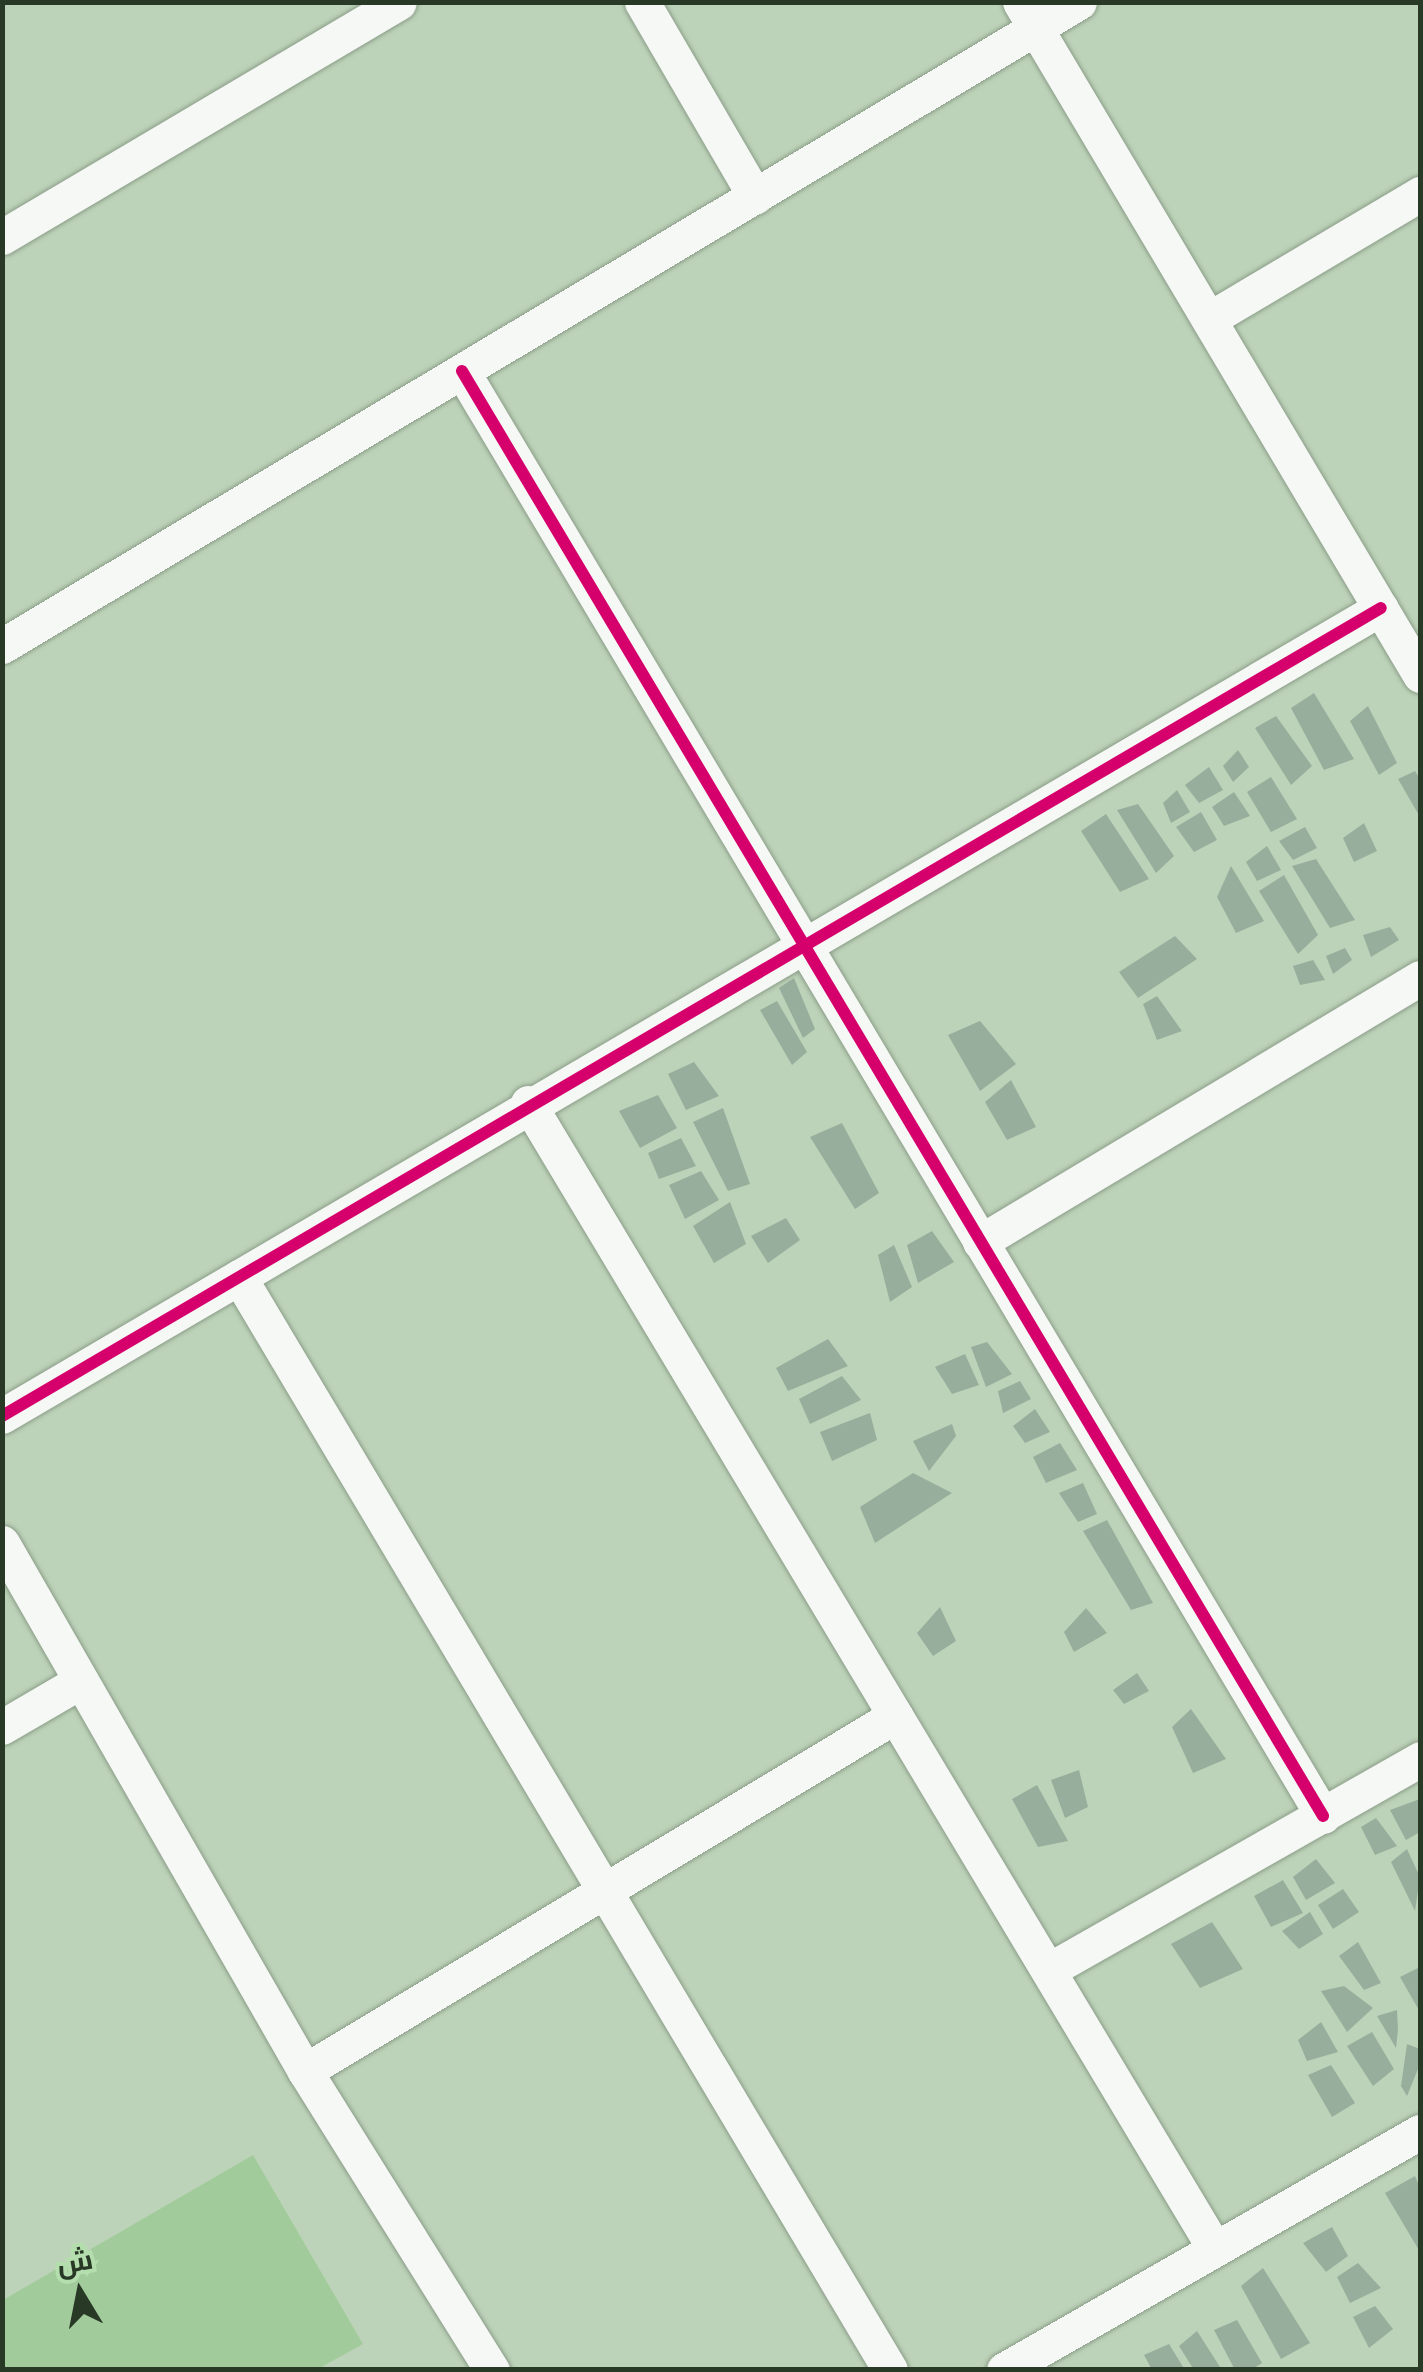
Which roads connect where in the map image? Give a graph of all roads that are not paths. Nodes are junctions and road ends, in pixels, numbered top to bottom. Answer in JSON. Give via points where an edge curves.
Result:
{"nodes":[{"id":1,"x":400,"y":2,"type":"edge"},
{"id":2,"x":642,"y":2,"type":"edge"},
{"id":3,"x":1080,"y":2,"type":"edge"},
{"id":4,"x":1028,"y":16,"type":"edge"},
{"id":5,"x":1420,"y":194,"type":"edge"},
{"id":6,"x":755,"y":196,"type":"junction"},
{"id":7,"x":2,"y":236,"type":"edge"},
{"id":8,"x":1212,"y":318,"type":"junction"},
{"id":9,"x":462,"y":371,"type":"junction"},
{"id":10,"x":1381,"y":608,"type":"junction"},
{"id":11,"x":2,"y":646,"type":"edge"},
{"id":12,"x":1420,"y":674,"type":"edge"},
{"id":13,"x":804,"y":946,"type":"junction"},
{"id":14,"x":1420,"y":978,"type":"edge"},
{"id":15,"x":528,"y":1102,"type":"junction"},
{"id":16,"x":980,"y":1242,"type":"junction"},
{"id":17,"x":239,"y":1277,"type":"junction"},
{"id":18,"x":2,"y":1416,"type":"edge"},
{"id":19,"x":2,"y":1544,"type":"edge"},
{"id":20,"x":81,"y":1681,"type":"junction"},
{"id":21,"x":896,"y":1716,"type":"junction"},
{"id":22,"x":2,"y":1727,"type":"edge"},
{"id":23,"x":1420,"y":1759,"type":"edge"},
{"id":24,"x":1323,"y":1816,"type":"junction"},
{"id":25,"x":606,"y":1890,"type":"junction"},
{"id":26,"x":1049,"y":1970,"type":"junction"},
{"id":27,"x":305,"y":2071,"type":"junction"},
{"id":28,"x":1420,"y":2132,"type":"edge"},
{"id":29,"x":1214,"y":2249,"type":"junction"},
{"id":30,"x":492,"y":2370,"type":"edge"},
{"id":31,"x":890,"y":2370,"type":"edge"},
{"id":32,"x":1004,"y":2370,"type":"edge"}],
"edges":[{"from":1,"to":7,"type":"street"},
{"from":2,"to":6,"type":"street"},
{"from":3,"to":4,"type":"street"},
{"from":4,"to":6,"type":"street"},
{"from":4,"to":8,"type":"street"},
{"from":5,"to":8,"type":"street"},
{"from":6,"to":9,"type":"street"},
{"from":8,"to":10,"type":"street"},
{"from":9,"to":11,"type":"street"},
{"from":9,"to":13,"type":"street"},
{"from":10,"to":12,"type":"street"},
{"from":10,"to":13,"type":"street"},
{"from":13,"to":15,"type":"street"},
{"from":13,"to":16,"type":"street"},
{"from":14,"to":16,"type":"street"},
{"from":15,"to":17,"type":"street"},
{"from":15,"to":21,"type":"street"},
{"from":16,"to":24,"type":"street"},
{"from":17,"to":18,"type":"street"},
{"from":17,"to":25,"type":"street"},
{"from":19,"to":20,"type":"street"},
{"from":20,"to":22,"type":"street"},
{"from":20,"to":27,"type":"street"},
{"from":21,"to":25,"type":"street"},
{"from":21,"to":26,"type":"street"},
{"from":23,"to":24,"type":"street"},
{"from":24,"to":26,"type":"street"},
{"from":25,"to":27,"type":"street"},
{"from":25,"to":31,"type":"street"},
{"from":26,"to":29,"type":"street"},
{"from":27,"to":30,"type":"street"},
{"from":28,"to":29,"type":"street"},
{"from":29,"to":32,"type":"street"}]}
